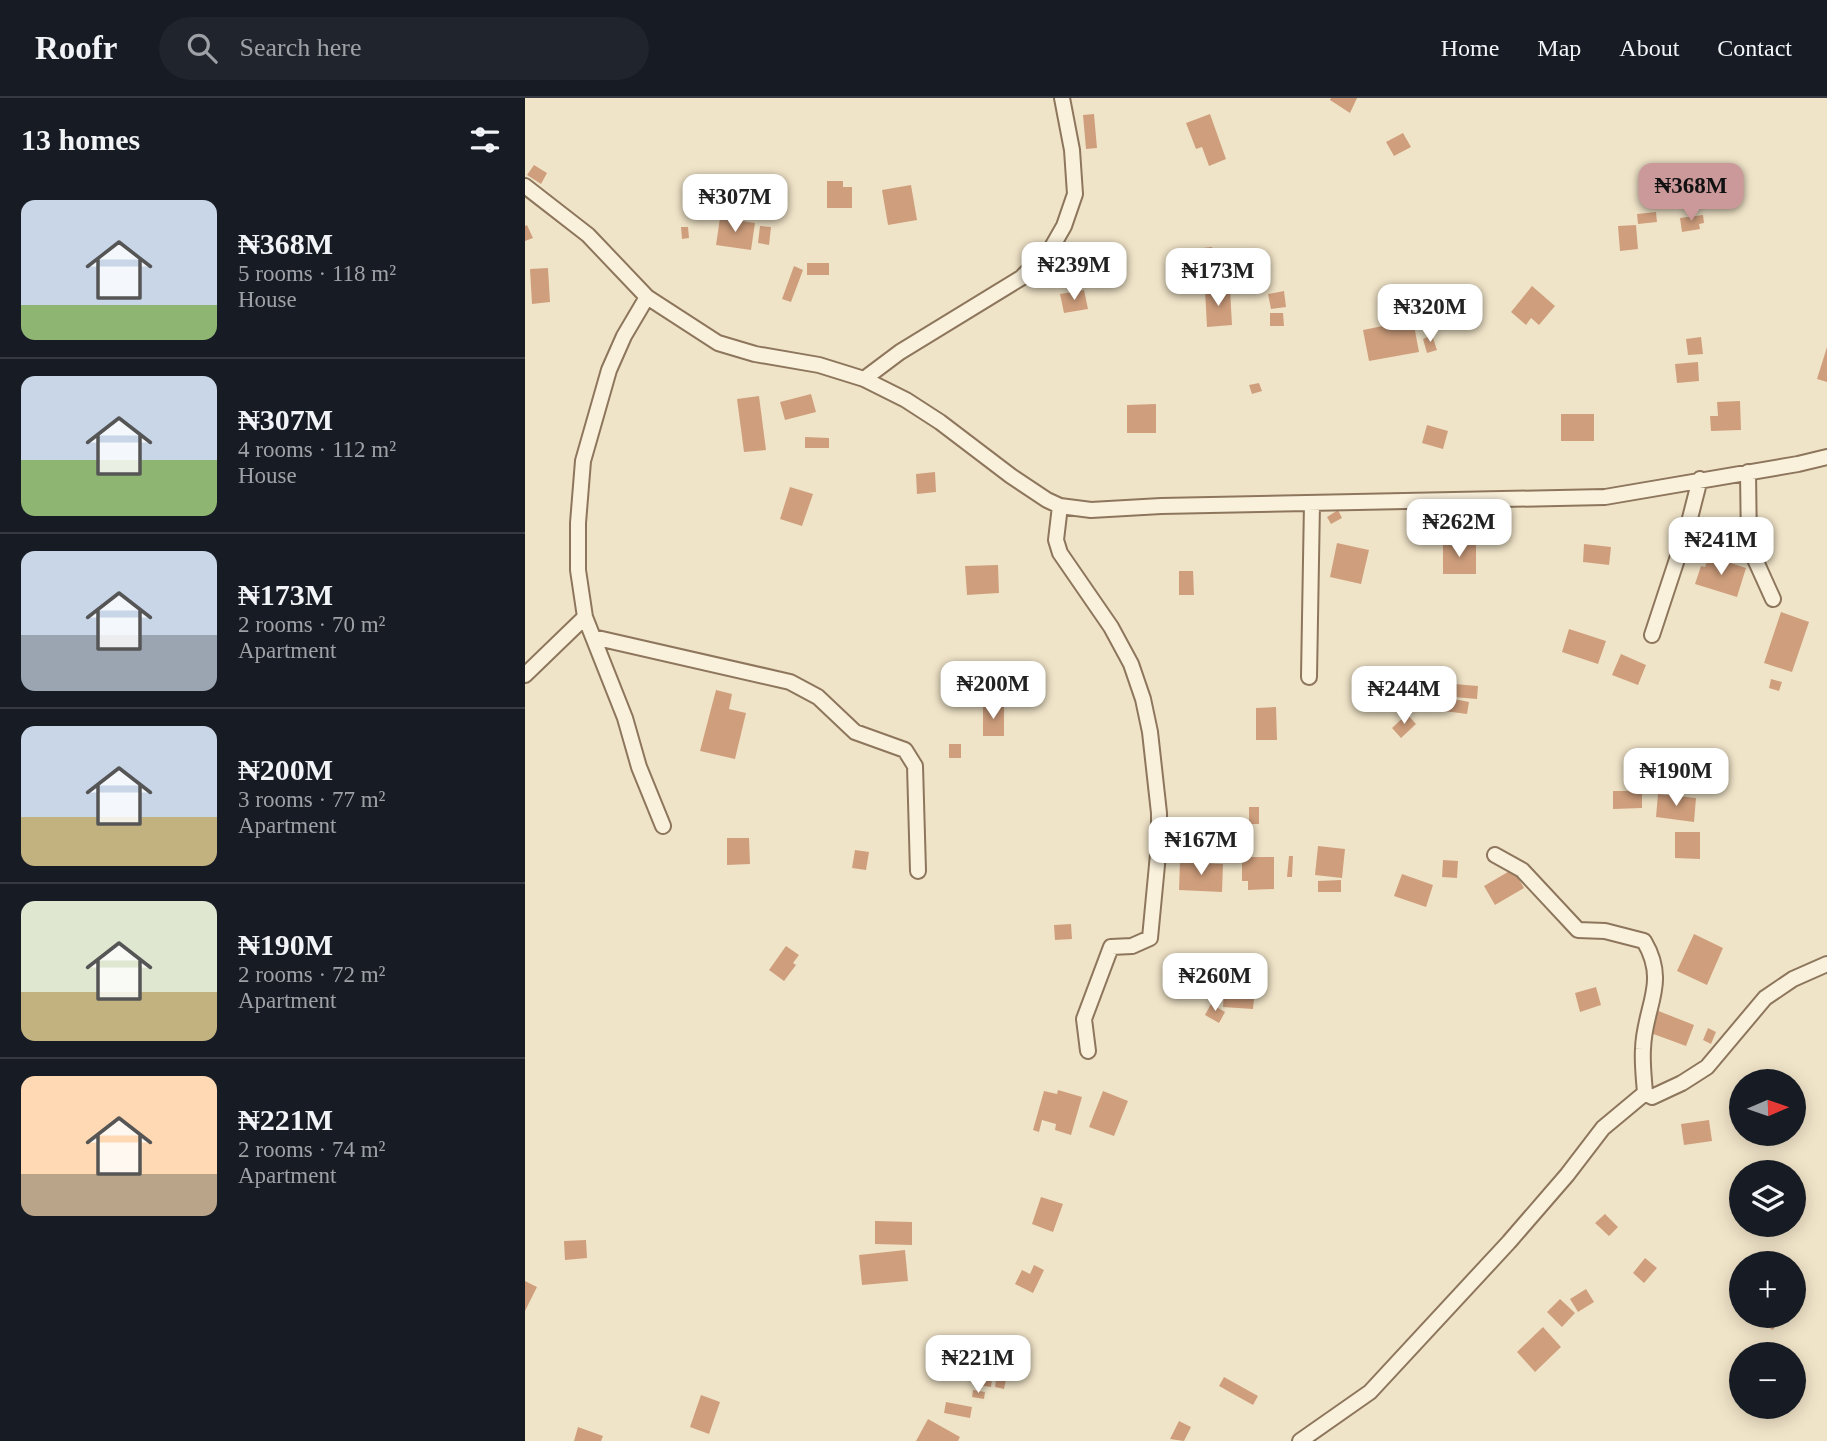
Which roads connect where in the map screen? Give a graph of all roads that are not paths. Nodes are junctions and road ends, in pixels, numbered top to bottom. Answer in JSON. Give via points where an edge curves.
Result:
{"nodes":[{"id":1,"x":1062,"y":98,"type":"edge"},
{"id":2,"x":525,"y":186,"type":"edge"},
{"id":3,"x":647,"y":297,"type":"junction"},
{"id":4,"x":864,"y":379,"type":"junction"},
{"id":5,"x":1827,"y":457,"type":"edge"},
{"id":6,"x":1748,"y":472,"type":"junction"},
{"id":7,"x":1700,"y":480,"type":"junction"},
{"id":8,"x":1312,"y":503,"type":"junction"},
{"id":9,"x":1060,"y":506,"type":"junction"},
{"id":10,"x":1773,"y":599,"type":"dead end"},
{"id":11,"x":585,"y":617,"type":"junction"},
{"id":12,"x":1652,"y":635,"type":"dead end"},
{"id":13,"x":593,"y":637,"type":"junction"},
{"id":14,"x":525,"y":676,"type":"edge"},
{"id":15,"x":1309,"y":677,"type":"dead end"},
{"id":16,"x":663,"y":826,"type":"dead end"},
{"id":17,"x":1495,"y":855,"type":"dead end"},
{"id":18,"x":918,"y":871,"type":"dead end"},
{"id":19,"x":1827,"y":964,"type":"edge"},
{"id":20,"x":1088,"y":1051,"type":"dead end"},
{"id":21,"x":1645,"y":1094,"type":"junction"},
{"id":22,"x":1300,"y":1441,"type":"edge"}],
"edges":[{"from":1,"to":4,"type":"street","via":[[1075,194],[1052,247],[1021,278]]},
{"from":2,"to":3,"type":"street","via":[[588,235]]},
{"from":3,"to":4,"type":"street","via":[[718,343]]},
{"from":3,"to":11,"type":"street","via":[[609,370],[583,461],[578,570]]},
{"from":4,"to":9,"type":"street","via":[[940,422]]},
{"from":5,"to":6,"type":"street"},
{"from":6,"to":7,"type":"street"},
{"from":6,"to":10,"type":"street","via":[[1749,546]]},
{"from":7,"to":8,"type":"street","via":[[1605,497]]},
{"from":7,"to":12,"type":"street"},
{"from":8,"to":9,"type":"street","via":[[1101,510]]},
{"from":8,"to":15,"type":"street"},
{"from":9,"to":20,"type":"street","via":[[1056,540],[1060,553],[1111,627],[1143,699],[1159,813],[1150,938],[1132,946],[1111,947],[1084,1019]]},
{"from":11,"to":13,"type":"street"},
{"from":11,"to":14,"type":"street"},
{"from":13,"to":16,"type":"street"},
{"from":13,"to":18,"type":"street","via":[[790,682],[818,697],[855,732],[905,750],[915,765]]},
{"from":17,"to":21,"type":"street","via":[[1522,870],[1579,930],[1644,941],[1653,956],[1656,983],[1643,1048]]},
{"from":19,"to":21,"type":"street","via":[[1765,998],[1707,1067],[1651,1097]]},
{"from":21,"to":22,"type":"street","via":[[1603,1128],[1509,1242],[1370,1392]]}]}
